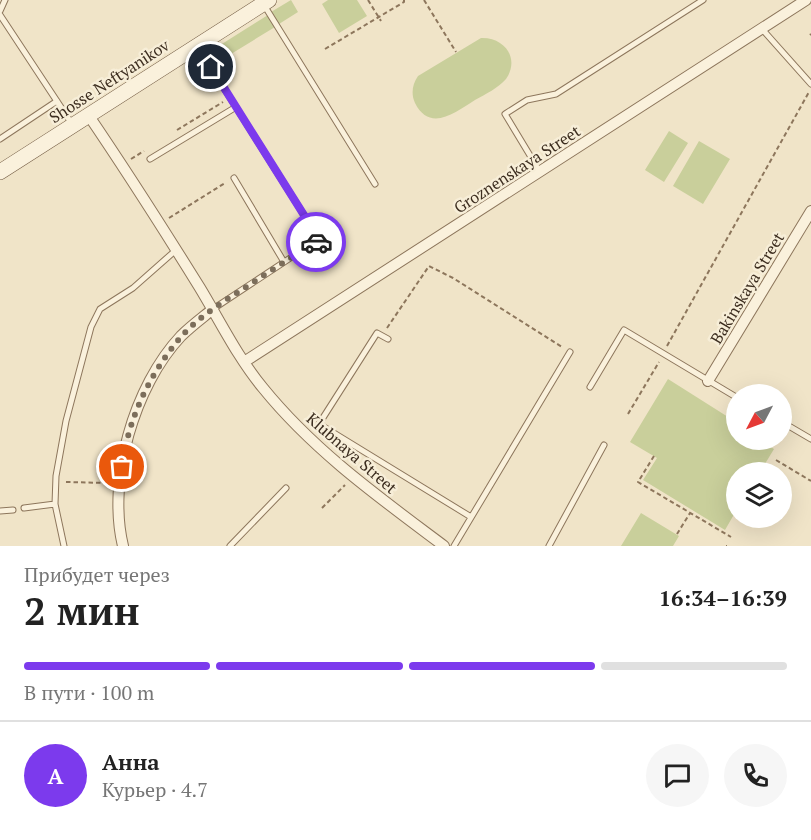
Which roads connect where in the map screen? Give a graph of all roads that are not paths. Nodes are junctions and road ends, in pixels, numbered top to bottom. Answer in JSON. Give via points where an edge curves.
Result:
{"nodes":[{"id":1,"x":4,"y":0,"type":"edge"},
{"id":2,"x":703,"y":0,"type":"edge"},
{"id":3,"x":806,"y":0,"type":"edge"},
{"id":4,"x":266,"y":2,"type":"edge"},
{"id":5,"x":0,"y":13,"type":"edge"},
{"id":6,"x":762,"y":29,"type":"junction"},
{"id":7,"x":197,"y":45,"type":"junction"},
{"id":8,"x":811,"y":84,"type":"edge"},
{"id":9,"x":57,"y":101,"type":"junction"},
{"id":10,"x":236,"y":107,"type":"junction"},
{"id":11,"x":89,"y":116,"type":"junction"},
{"id":12,"x":73,"y":126,"type":"junction"},
{"id":13,"x":0,"y":139,"type":"edge"},
{"id":14,"x":150,"y":159,"type":"dead end"},
{"id":15,"x":0,"y":172,"type":"edge"},
{"id":16,"x":540,"y":172,"type":"junction"},
{"id":17,"x":234,"y":178,"type":"road end"},
{"id":18,"x":375,"y":184,"type":"dead end"},
{"id":19,"x":811,"y":211,"type":"edge"},
{"id":20,"x":176,"y":250,"type":"junction"},
{"id":21,"x":284,"y":262,"type":"junction"},
{"id":22,"x":213,"y":309,"type":"junction"},
{"id":23,"x":388,"y":339,"type":"dead end"},
{"id":24,"x":570,"y":352,"type":"road end"},
{"id":25,"x":244,"y":362,"type":"junction"},
{"id":26,"x":708,"y":381,"type":"junction"},
{"id":27,"x":591,"y":387,"type":"dead end"},
{"id":28,"x":726,"y":391,"type":"edge"},
{"id":29,"x":792,"y":428,"type":"edge"},
{"id":30,"x":811,"y":439,"type":"edge"},
{"id":31,"x":604,"y":445,"type":"dead end"},
{"id":32,"x":286,"y":488,"type":"dead end"},
{"id":33,"x":55,"y":504,"type":"junction"},
{"id":34,"x":24,"y":508,"type":"dead end"},
{"id":35,"x":14,"y":510,"type":"dead end"},
{"id":36,"x":0,"y":511,"type":"edge"},
{"id":37,"x":471,"y":517,"type":"junction"},
{"id":38,"x":64,"y":546,"type":"edge"},
{"id":39,"x":123,"y":546,"type":"edge"},
{"id":40,"x":230,"y":546,"type":"edge"},
{"id":41,"x":444,"y":546,"type":"edge"},
{"id":42,"x":454,"y":546,"type":"edge"},
{"id":43,"x":549,"y":546,"type":"edge"}],
"edges":[{"from":1,"to":5,"type":"lane"},
{"from":2,"to":16,"type":"lane","via":[[556,94],[527,100],[505,114]]},
{"from":3,"to":6,"type":"street","name":"Groznenskaya Street"},
{"from":4,"to":7,"type":"main road","name":"Shosse Neftyanikov"},
{"from":4,"to":18,"type":"lane"},
{"from":5,"to":9,"type":"lane"},
{"from":6,"to":8,"type":"lane"},
{"from":6,"to":16,"type":"street","name":"Groznenskaya Street"},
{"from":7,"to":10,"type":"lane"},
{"from":7,"to":11,"type":"main road","name":"Shosse Neftyanikov"},
{"from":9,"to":12,"type":"lane"},
{"from":9,"to":13,"type":"lane"},
{"from":10,"to":14,"type":"lane"},
{"from":10,"to":21,"type":"lane","via":[[319,239]]},
{"from":11,"to":12,"type":"main road","name":"Shosse Neftyanikov"},
{"from":11,"to":20,"type":"street","name":"Klubnaya Street"},
{"from":12,"to":15,"type":"main road","name":"Shosse Neftyanikov"},
{"from":16,"to":25,"type":"street","name":"Groznenskaya Street"},
{"from":17,"to":21,"type":"lane"},
{"from":19,"to":26,"type":"street","name":"Bakinskaya Street"},
{"from":20,"to":22,"type":"street","name":"Klubnaya Street"},
{"from":20,"to":33,"type":"lane","via":[[133,288],[100,309],[91,327],[66,421]]},
{"from":21,"to":22,"type":"lane"},
{"from":22,"to":25,"type":"street","name":"Klubnaya Street"},
{"from":22,"to":39,"type":"street","via":[[181,337],[151,379],[134,412],[120,484],[118,526]]},
{"from":23,"to":37,"type":"lane","via":[[377,333],[319,424]]},
{"from":24,"to":37,"type":"lane"},
{"from":25,"to":41,"type":"street","name":"Klubnaya Street","via":[[303,434],[352,477]]},
{"from":26,"to":27,"type":"lane","via":[[624,330]]},
{"from":26,"to":28,"type":"lane"},
{"from":29,"to":30,"type":"lane"},
{"from":31,"to":43,"type":"lane"},
{"from":32,"to":40,"type":"lane"},
{"from":33,"to":34,"type":"lane"},
{"from":33,"to":38,"type":"lane"},
{"from":35,"to":36,"type":"lane"},
{"from":37,"to":42,"type":"lane"}]}
